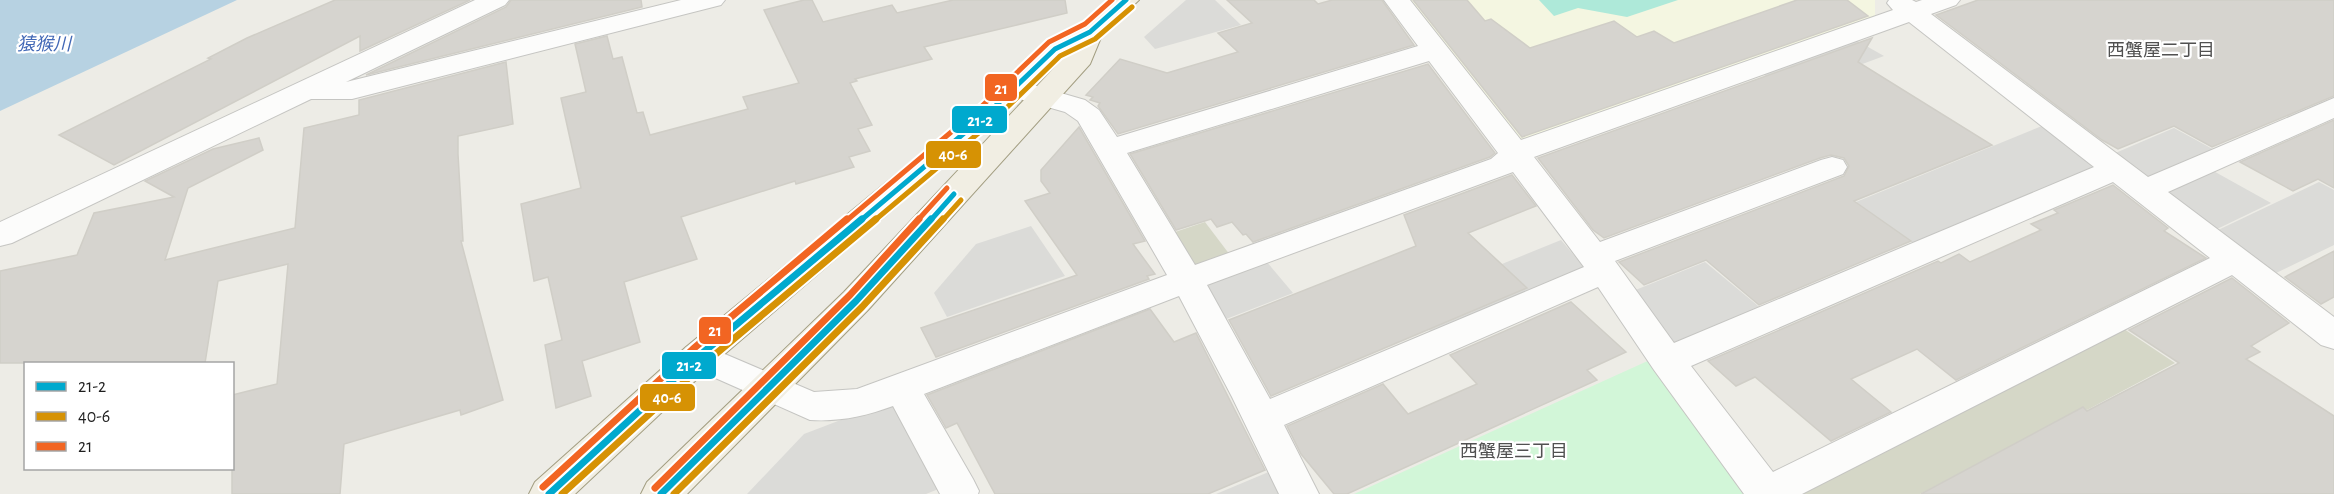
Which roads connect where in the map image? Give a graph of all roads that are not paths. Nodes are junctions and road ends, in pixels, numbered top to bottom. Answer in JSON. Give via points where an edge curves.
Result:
{"nodes":[{"id":1,"x":496,"y":0,"type":"edge"},
{"id":2,"x":712,"y":0,"type":"edge"},
{"id":3,"x":1126,"y":0,"type":"edge"},
{"id":4,"x":1398,"y":0,"type":"edge"},
{"id":5,"x":1947,"y":0,"type":"edge"},
{"id":6,"x":1904,"y":6,"type":"edge"},
{"id":7,"x":1435,"y":50,"type":"junction"},
{"id":8,"x":1030,"y":93,"type":"junction"},
{"id":9,"x":294,"y":94,"type":"junction"},
{"id":10,"x":2334,"y":107,"type":"edge"},
{"id":11,"x":1110,"y":149,"type":"junction"},
{"id":12,"x":1515,"y":154,"type":"junction"},
{"id":13,"x":1832,"y":167,"type":"dead end"},
{"id":14,"x":2117,"y":169,"type":"junction"},
{"id":15,"x":2144,"y":191,"type":"junction"},
{"id":16,"x":0,"y":235,"type":"edge"},
{"id":17,"x":2234,"y":260,"type":"junction"},
{"id":18,"x":1599,"y":264,"type":"junction"},
{"id":19,"x":1187,"y":280,"type":"junction"},
{"id":20,"x":2334,"y":336,"type":"edge"},
{"id":21,"x":699,"y":356,"type":"junction"},
{"id":22,"x":1667,"y":360,"type":"junction"},
{"id":23,"x":768,"y":387,"type":"junction"},
{"id":24,"x":902,"y":387,"type":"junction"},
{"id":25,"x":1263,"y":418,"type":"junction"},
{"id":26,"x":957,"y":493,"type":"edge"},
{"id":27,"x":549,"y":494,"type":"edge"},
{"id":28,"x":660,"y":494,"type":"edge"},
{"id":29,"x":1299,"y":494,"type":"edge"},
{"id":30,"x":1767,"y":494,"type":"edge"}],
"edges":[{"from":1,"to":9,"type":"street"},
{"from":2,"to":9,"type":"street","via":[[352,90]]},
{"from":3,"to":8,"type":"main road","via":[[1090,32],[1080,58]]},
{"from":4,"to":7,"type":"street"},
{"from":5,"to":6,"type":"street"},
{"from":6,"to":12,"type":"street"},
{"from":6,"to":14,"type":"street"},
{"from":7,"to":11,"type":"street"},
{"from":7,"to":12,"type":"street"},
{"from":8,"to":11,"type":"street","via":[[1075,106],[1089,116]]},
{"from":8,"to":21,"type":"main road"},
{"from":8,"to":23,"type":"main road","via":[[856,301]]},
{"from":9,"to":16,"type":"street"},
{"from":10,"to":15,"type":"street"},
{"from":11,"to":19,"type":"street"},
{"from":12,"to":18,"type":"street"},
{"from":12,"to":19,"type":"street","via":[[1502,166]]},
{"from":13,"to":18,"type":"street"},
{"from":14,"to":15,"type":"street"},
{"from":14,"to":22,"type":"street"},
{"from":15,"to":17,"type":"street"},
{"from":17,"to":20,"type":"street"},
{"from":17,"to":30,"type":"street"},
{"from":18,"to":22,"type":"street"},
{"from":18,"to":25,"type":"street"},
{"from":19,"to":24,"type":"street"},
{"from":19,"to":25,"type":"street"},
{"from":21,"to":23,"type":"street"},
{"from":21,"to":27,"type":"main road"},
{"from":22,"to":30,"type":"street"},
{"from":23,"to":24,"type":"street","via":[[810,406],[824,407],[860,403]]},
{"from":23,"to":28,"type":"main road"},
{"from":24,"to":26,"type":"street"},
{"from":25,"to":29,"type":"street"}]}
